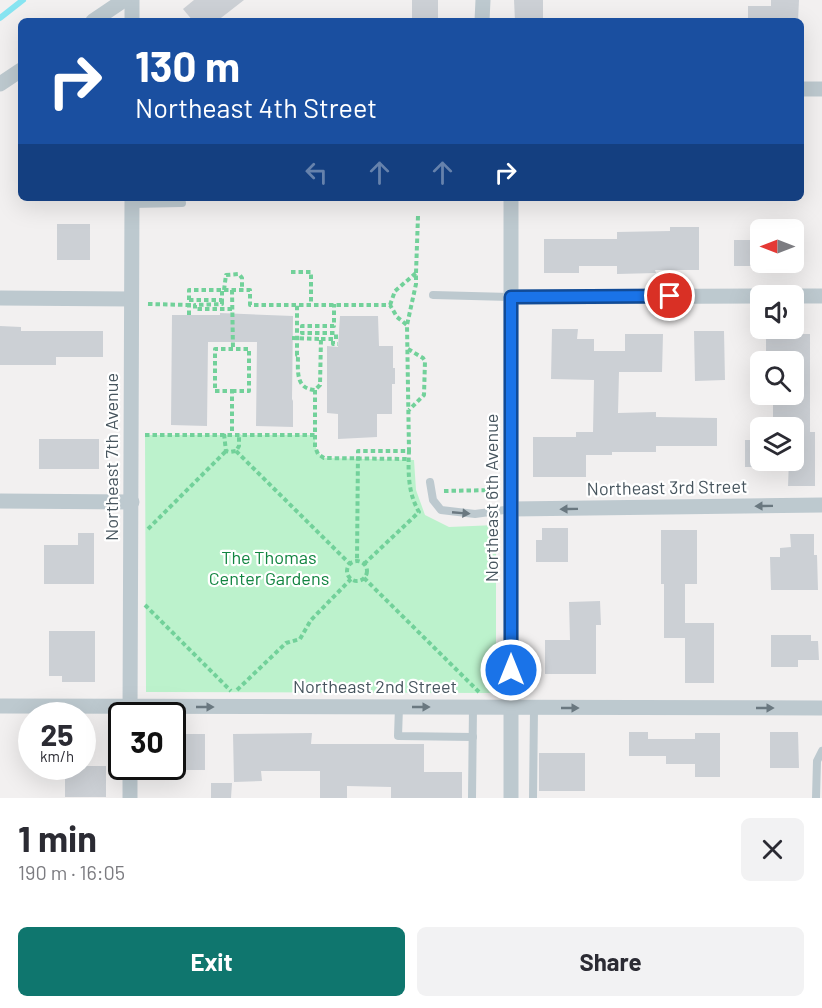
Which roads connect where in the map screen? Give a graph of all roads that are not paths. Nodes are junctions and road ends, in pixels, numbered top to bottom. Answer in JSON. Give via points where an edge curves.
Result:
{"nodes":[{"id":1,"x":124,"y":0,"type":"edge"},
{"id":2,"x":132,"y":0,"type":"edge"},
{"id":3,"x":483,"y":0,"type":"edge"},
{"id":4,"x":97,"y":18,"type":"edge"},
{"id":5,"x":132,"y":18,"type":"edge"},
{"id":6,"x":482,"y":18,"type":"edge"},
{"id":7,"x":18,"y":72,"type":"edge"},
{"id":8,"x":0,"y":84,"type":"edge"},
{"id":9,"x":822,"y":88,"type":"edge"},
{"id":10,"x":804,"y":89,"type":"edge"},
{"id":11,"x":132,"y":201,"type":"edge"},
{"id":12,"x":510,"y":201,"type":"edge"},
{"id":13,"x":182,"y":203,"type":"dead end"},
{"id":14,"x":433,"y":296,"type":"dead end"},
{"id":15,"x":750,"y":296,"type":"edge"},
{"id":16,"x":804,"y":296,"type":"edge"},
{"id":17,"x":822,"y":296,"type":"edge"},
{"id":18,"x":511,"y":297,"type":"junction"},
{"id":19,"x":0,"y":298,"type":"edge"},
{"id":20,"x":139,"y":302,"type":"junction"},
{"id":21,"x":430,"y":482,"type":"dead end"},
{"id":22,"x":0,"y":501,"type":"edge"},
{"id":23,"x":132,"y":502,"type":"junction"},
{"id":24,"x":822,"y":505,"type":"edge"},
{"id":25,"x":512,"y":510,"type":"junction"},
{"id":26,"x":477,"y":700,"type":"junction"},
{"id":27,"x":130,"y":702,"type":"edge"},
{"id":28,"x":0,"y":706,"type":"edge"},
{"id":29,"x":399,"y":707,"type":"junction"},
{"id":30,"x":511,"y":707,"type":"junction"},
{"id":31,"x":534,"y":708,"type":"junction"},
{"id":32,"x":822,"y":708,"type":"edge"},
{"id":33,"x":108,"y":710,"type":"edge"},
{"id":34,"x":186,"y":710,"type":"edge"},
{"id":35,"x":473,"y":736,"type":"junction"},
{"id":36,"x":822,"y":751,"type":"edge"},
{"id":37,"x":130,"y":780,"type":"edge"},
{"id":38,"x":130,"y":798,"type":"edge"},
{"id":39,"x":472,"y":798,"type":"edge"},
{"id":40,"x":511,"y":798,"type":"edge"},
{"id":41,"x":533,"y":798,"type":"edge"},
{"id":42,"x":816,"y":798,"type":"edge"}],
"edges":[{"from":1,"to":4,"type":"street"},
{"from":2,"to":5,"type":"street"},
{"from":3,"to":6,"type":"street"},
{"from":7,"to":8,"type":"street"},
{"from":9,"to":10,"type":"street"},
{"from":11,"to":13,"type":"lane"},
{"from":11,"to":20,"type":"street","name":"Northeast 7th Avenue"},
{"from":12,"to":18,"type":"street","name":"Northeast 6th Avenue"},
{"from":14,"to":18,"type":"lane"},
{"from":15,"to":18,"type":"street"},
{"from":16,"to":17,"type":"street"},
{"from":18,"to":25,"type":"street","name":"Northeast 6th Avenue"},
{"from":19,"to":20,"type":"street"},
{"from":20,"to":23,"type":"street","name":"Northeast 7th Avenue"},
{"from":21,"to":25,"type":"lane","one_way":true,"via":[[433,500],[441,510],[475,514]]},
{"from":22,"to":23,"type":"street"},
{"from":23,"to":27,"type":"street","name":"Northeast 7th Avenue"},
{"from":24,"to":25,"type":"street","name":"Northeast 3rd Street","one_way":true},
{"from":25,"to":30,"type":"street","name":"Northeast 6th Avenue"},
{"from":29,"to":26,"type":"street","name":"Northeast 2nd Street","one_way":true},
{"from":26,"to":30,"type":"street","name":"Northeast 2nd Street"},
{"from":26,"to":35,"type":"lane"},
{"from":28,"to":33,"type":"street","name":"Northeast 2nd Street"},
{"from":34,"to":29,"type":"street","name":"Northeast 2nd Street","one_way":true},
{"from":29,"to":35,"type":"lane","via":[[398,736]]},
{"from":30,"to":31,"type":"street","name":"Northeast 2nd Street"},
{"from":30,"to":40,"type":"street","name":"Northeast 6th Avenue"},
{"from":31,"to":32,"type":"street","name":"Northeast 2nd Street","one_way":true},
{"from":31,"to":41,"type":"lane"},
{"from":35,"to":39,"type":"lane"},
{"from":36,"to":42,"type":"lane","via":[[817,761]]},
{"from":37,"to":38,"type":"street"}]}
